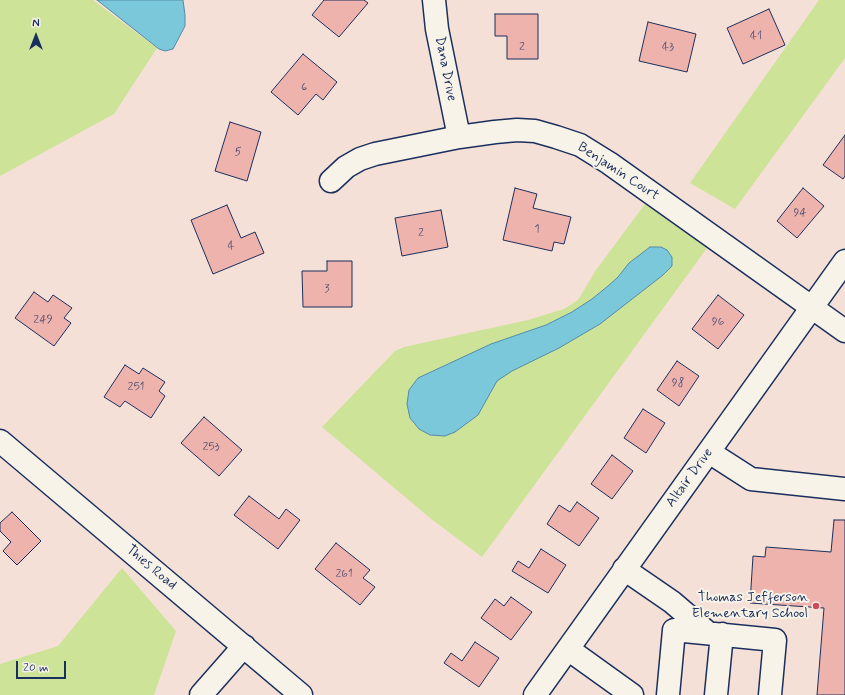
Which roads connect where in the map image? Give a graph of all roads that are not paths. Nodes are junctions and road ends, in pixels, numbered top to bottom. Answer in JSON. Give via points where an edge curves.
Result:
{"nodes":[{"id":1,"x":434,"y":0,"type":"edge"},
{"id":2,"x":459,"y":137,"type":"junction"},
{"id":3,"x":331,"y":181,"type":"dead end"},
{"id":4,"x":845,"y":261,"type":"edge"},
{"id":5,"x":812,"y":308,"type":"junction"},
{"id":6,"x":845,"y":331,"type":"edge"},
{"id":7,"x":0,"y":441,"type":"edge"},
{"id":8,"x":708,"y":452,"type":"junction"},
{"id":9,"x":845,"y":489,"type":"edge"},
{"id":10,"x":624,"y":569,"type":"junction"},
{"id":11,"x":715,"y":633,"type":"junction"},
{"id":12,"x":244,"y":646,"type":"junction"},
{"id":13,"x":568,"y":649,"type":"junction"},
{"id":14,"x":618,"y":691,"type":"edge"},
{"id":15,"x":201,"y":695,"type":"edge"},
{"id":16,"x":301,"y":695,"type":"edge"},
{"id":17,"x":535,"y":695,"type":"edge"},
{"id":18,"x":668,"y":695,"type":"edge"},
{"id":19,"x":716,"y":695,"type":"edge"},
{"id":20,"x":770,"y":695,"type":"edge"}],
"edges":[{"from":1,"to":2,"type":"street","name":"Dana Drive","via":[[437,29]]},
{"from":2,"to":3,"type":"street","name":"Benjamin Court","via":[[360,159]]},
{"from":2,"to":5,"type":"street","name":"Benjamin Court","via":[[517,130],[535,131],[580,145]]},
{"from":4,"to":5,"type":"street","name":"Altair Drive"},
{"from":5,"to":6,"type":"street","name":"Benjamin Court"},
{"from":5,"to":8,"type":"street","name":"Altair Drive"},
{"from":7,"to":12,"type":"street","name":"Thies Road"},
{"from":8,"to":9,"type":"street","via":[[751,479]]},
{"from":8,"to":10,"type":"street","name":"Altair Drive"},
{"from":10,"to":11,"type":"street"},
{"from":10,"to":13,"type":"street","name":"Altair Drive"},
{"from":11,"to":18,"type":"street","via":[[674,630]]},
{"from":11,"to":19,"type":"street"},
{"from":11,"to":20,"type":"street","via":[[775,640]]},
{"from":12,"to":15,"type":"street"},
{"from":12,"to":16,"type":"street","name":"Thies Road"},
{"from":13,"to":14,"type":"street"},
{"from":13,"to":17,"type":"street","name":"Altair Drive"}]}
